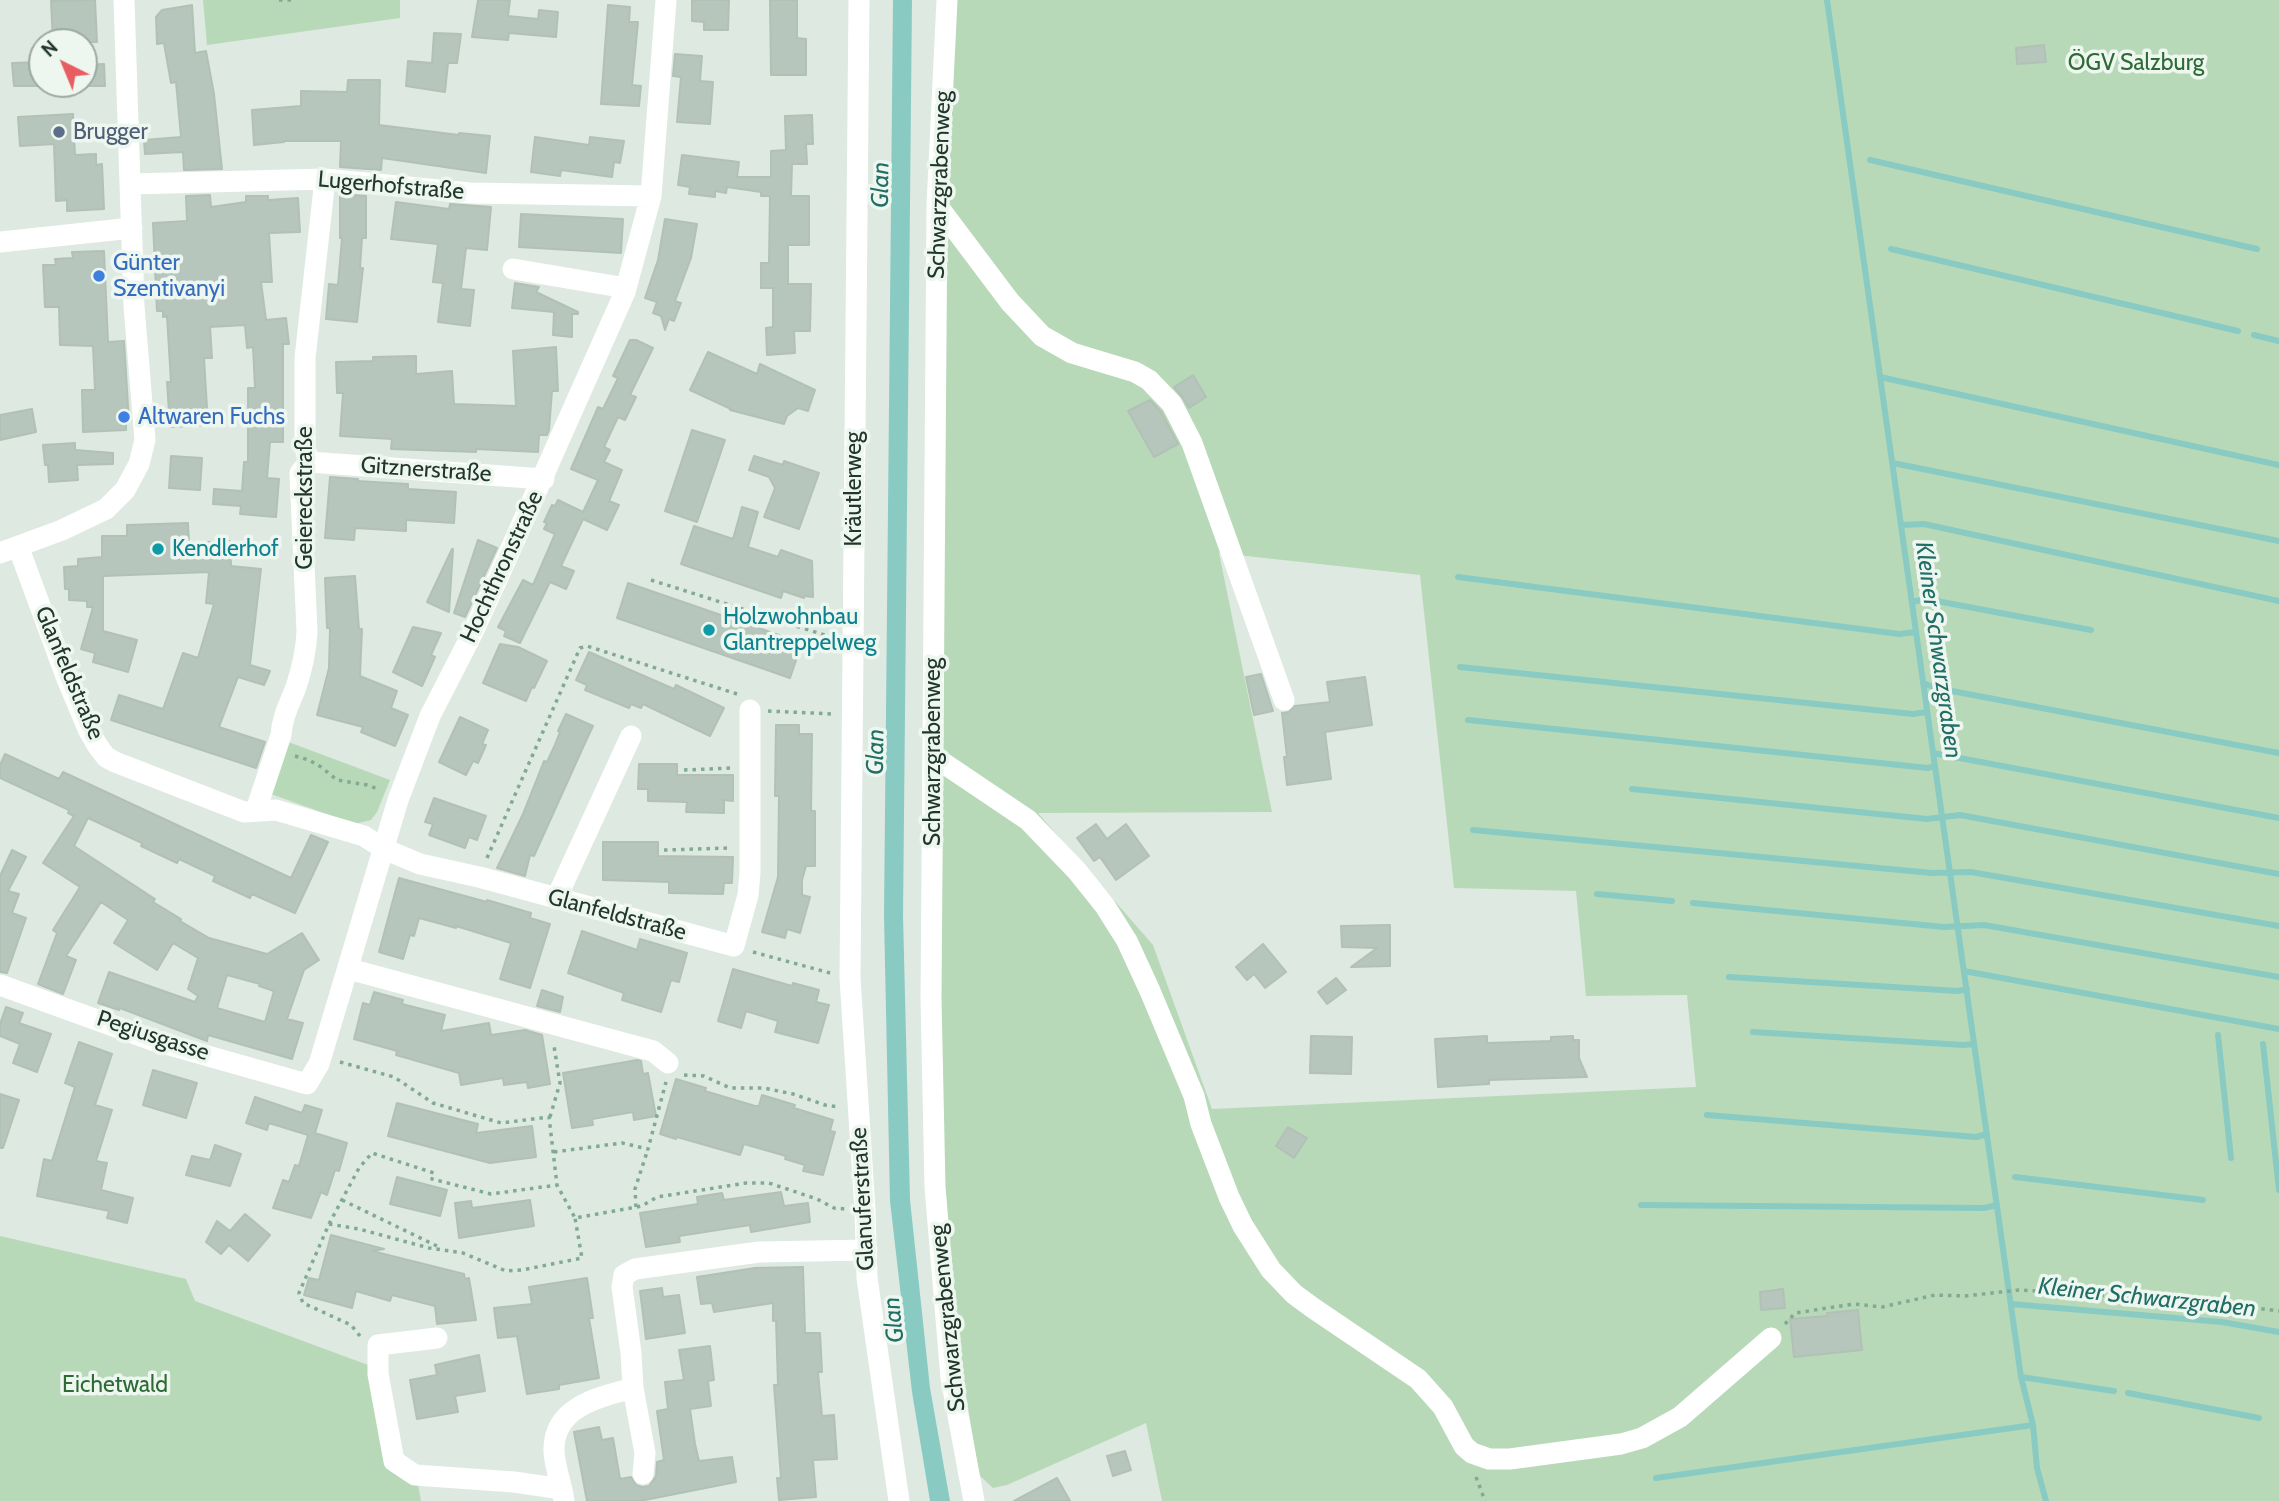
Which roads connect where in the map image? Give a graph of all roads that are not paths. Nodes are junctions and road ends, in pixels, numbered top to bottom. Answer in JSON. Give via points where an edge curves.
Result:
{"nodes":[{"id":1,"x":124,"y":0,"type":"edge"},
{"id":2,"x":666,"y":0,"type":"edge"},
{"id":3,"x":859,"y":0,"type":"edge"},
{"id":4,"x":947,"y":0,"type":"edge"},
{"id":5,"x":325,"y":178,"type":"junction"},
{"id":6,"x":131,"y":184,"type":"junction"},
{"id":7,"x":651,"y":196,"type":"junction"},
{"id":8,"x":937,"y":205,"type":"junction"},
{"id":9,"x":132,"y":228,"type":"junction"},
{"id":10,"x":0,"y":242,"type":"edge"},
{"id":11,"x":513,"y":269,"type":"dead end"},
{"id":12,"x":626,"y":288,"type":"junction"},
{"id":13,"x":309,"y":462,"type":"junction"},
{"id":14,"x":544,"y":479,"type":"junction"},
{"id":15,"x":9,"y":549,"type":"edge"},
{"id":16,"x":1284,"y":700,"type":"dead end"},
{"id":17,"x":750,"y":710,"type":"road end"},
{"id":18,"x":631,"y":736,"type":"dead end"},
{"id":19,"x":933,"y":756,"type":"junction"},
{"id":20,"x":256,"y":810,"type":"junction"},
{"id":21,"x":384,"y":849,"type":"junction"},
{"id":22,"x":556,"y":899,"type":"junction"},
{"id":23,"x":349,"y":969,"type":"junction"},
{"id":24,"x":850,"y":978,"type":"joint"},
{"id":25,"x":0,"y":985,"type":"edge"},
{"id":26,"x":668,"y":1063,"type":"road end"},
{"id":27,"x":867,"y":1250,"type":"junction"},
{"id":28,"x":437,"y":1338,"type":"dead end"},
{"id":29,"x":1772,"y":1338,"type":"road end"},
{"id":30,"x":633,"y":1388,"type":"junction"},
{"id":31,"x":642,"y":1475,"type":"dead end"},
{"id":32,"x":563,"y":1495,"type":"edge"},
{"id":33,"x":899,"y":1501,"type":"edge"},
{"id":34,"x":974,"y":1501,"type":"edge"}],
"edges":[{"from":1,"to":6,"type":"street"},
{"from":2,"to":7,"type":"street","name":"Hochthronstraße"},
{"from":3,"to":24,"type":"street","name":"Kräutlerweg"},
{"from":4,"to":8,"type":"street","name":"Schwarzgrabenweg"},
{"from":5,"to":6,"type":"street","name":"Lugerhofstraße"},
{"from":5,"to":7,"type":"street","name":"Lugerhofstraße","via":[[470,193]]},
{"from":5,"to":13,"type":"street","name":"Geiereckstraße","via":[[305,358]]},
{"from":6,"to":9,"type":"street"},
{"from":7,"to":12,"type":"street","name":"Hochthronstraße"},
{"from":8,"to":16,"type":"street","via":[[1010,302],[1042,336],[1072,354],[1135,372],[1172,404],[1192,443]]},
{"from":8,"to":19,"type":"street","name":"Schwarzgrabenweg"},
{"from":9,"to":10,"type":"street"},
{"from":9,"to":15,"type":"street","via":[[145,440],[139,464],[125,490],[106,509]]},
{"from":11,"to":12,"type":"street"},
{"from":12,"to":14,"type":"street","name":"Hochthronstraße"},
{"from":13,"to":14,"type":"street","name":"Gitznerstraße"},
{"from":13,"to":20,"type":"street","name":"Geiereckstraße","via":[[300,473],[306,653]]},
{"from":14,"to":21,"type":"street","name":"Hochthronstraße","via":[[434,708]]},
{"from":15,"to":20,"type":"street","name":"Glanfeldstraße","via":[[88,729],[106,757],[244,812]]},
{"from":17,"to":22,"type":"street","name":"Glanfeldstraße","via":[[748,895],[734,946]]},
{"from":18,"to":22,"type":"street"},
{"from":19,"to":29,"type":"street","via":[[1028,820],[1093,888],[1111,914],[1150,991],[1194,1096],[1229,1197],[1271,1270],[1294,1294],[1418,1379],[1435,1396],[1472,1453],[1510,1459],[1642,1438],[1680,1417]]},
{"from":19,"to":34,"type":"street","name":"Schwarzgrabenweg","via":[[935,1187],[951,1378]]},
{"from":20,"to":21,"type":"street","name":"Glanfeldstraße","via":[[276,810],[364,836]]},
{"from":21,"to":22,"type":"street","name":"Glanfeldstraße","via":[[420,864]]},
{"from":21,"to":23,"type":"street"},
{"from":23,"to":25,"type":"street","name":"Pegiusgasse","via":[[321,1057],[307,1084],[155,1041]]},
{"from":23,"to":26,"type":"street","via":[[653,1051]]},
{"from":24,"to":27,"type":"street","name":"Glanuferstraße"},
{"from":27,"to":30,"type":"street","via":[[759,1252],[635,1269],[624,1275]]},
{"from":27,"to":33,"type":"street","name":"Glanuferstraße","via":[[867,1278]]},
{"from":28,"to":32,"type":"street","via":[[378,1345],[394,1461],[415,1475],[514,1482]]},
{"from":30,"to":31,"type":"street","via":[[645,1453]]},
{"from":30,"to":32,"type":"street","via":[[600,1397],[569,1413],[558,1427],[554,1451]]}]}
